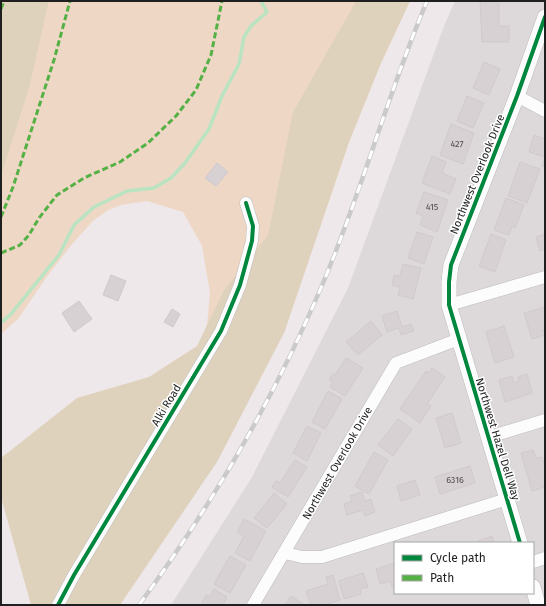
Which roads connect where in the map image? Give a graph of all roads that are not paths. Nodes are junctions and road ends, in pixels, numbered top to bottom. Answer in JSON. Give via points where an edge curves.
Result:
{"nodes":[{"id":1,"x":545,"y":18,"type":"edge"},
{"id":2,"x":517,"y":96,"type":"junction"},
{"id":3,"x":545,"y":111,"type":"edge"},
{"id":4,"x":246,"y":203,"type":"dead end"},
{"id":5,"x":545,"y":277,"type":"edge"},
{"id":6,"x":449,"y":305,"type":"junction"},
{"id":7,"x":459,"y":339,"type":"junction"},
{"id":8,"x":545,"y":420,"type":"edge"},
{"id":9,"x":489,"y":437,"type":"junction"},
{"id":10,"x":507,"y":499,"type":"junction"},
{"id":11,"x":520,"y":542,"type":"edge"},
{"id":12,"x":285,"y":553,"type":"junction"},
{"id":13,"x":545,"y":558,"type":"edge"},
{"id":14,"x":534,"y":562,"type":"edge"},
{"id":15,"x":534,"y":591,"type":"edge"},
{"id":16,"x":58,"y":605,"type":"edge"},
{"id":17,"x":253,"y":605,"type":"edge"},
{"id":18,"x":538,"y":605,"type":"edge"}],
"edges":[{"from":1,"to":2,"type":"street","name":"Northwest Overlook Drive"},
{"from":2,"to":3,"type":"street"},
{"from":2,"to":6,"type":"street","name":"Northwest Overlook Drive","via":[[451,265]]},
{"from":4,"to":16,"type":"street","name":"Alki Road","via":[[254,226],[252,241],[240,285],[221,331]]},
{"from":5,"to":6,"type":"street"},
{"from":6,"to":7,"type":"street","name":"Northwest Overlook Drive"},
{"from":7,"to":9,"type":"street","name":"Northwest Hazel Dell Way"},
{"from":7,"to":12,"type":"street","name":"Northwest Overlook Drive","via":[[396,363]]},
{"from":8,"to":9,"type":"street"},
{"from":9,"to":10,"type":"street","name":"Northwest Hazel Dell Way"},
{"from":10,"to":11,"type":"street","name":"Northwest Hazel Dell Way"},
{"from":10,"to":12,"type":"street","via":[[322,557],[302,558]]},
{"from":12,"to":17,"type":"street","name":"Northwest Overlook Drive"},
{"from":13,"to":14,"type":"street"},
{"from":15,"to":18,"type":"street"}]}
